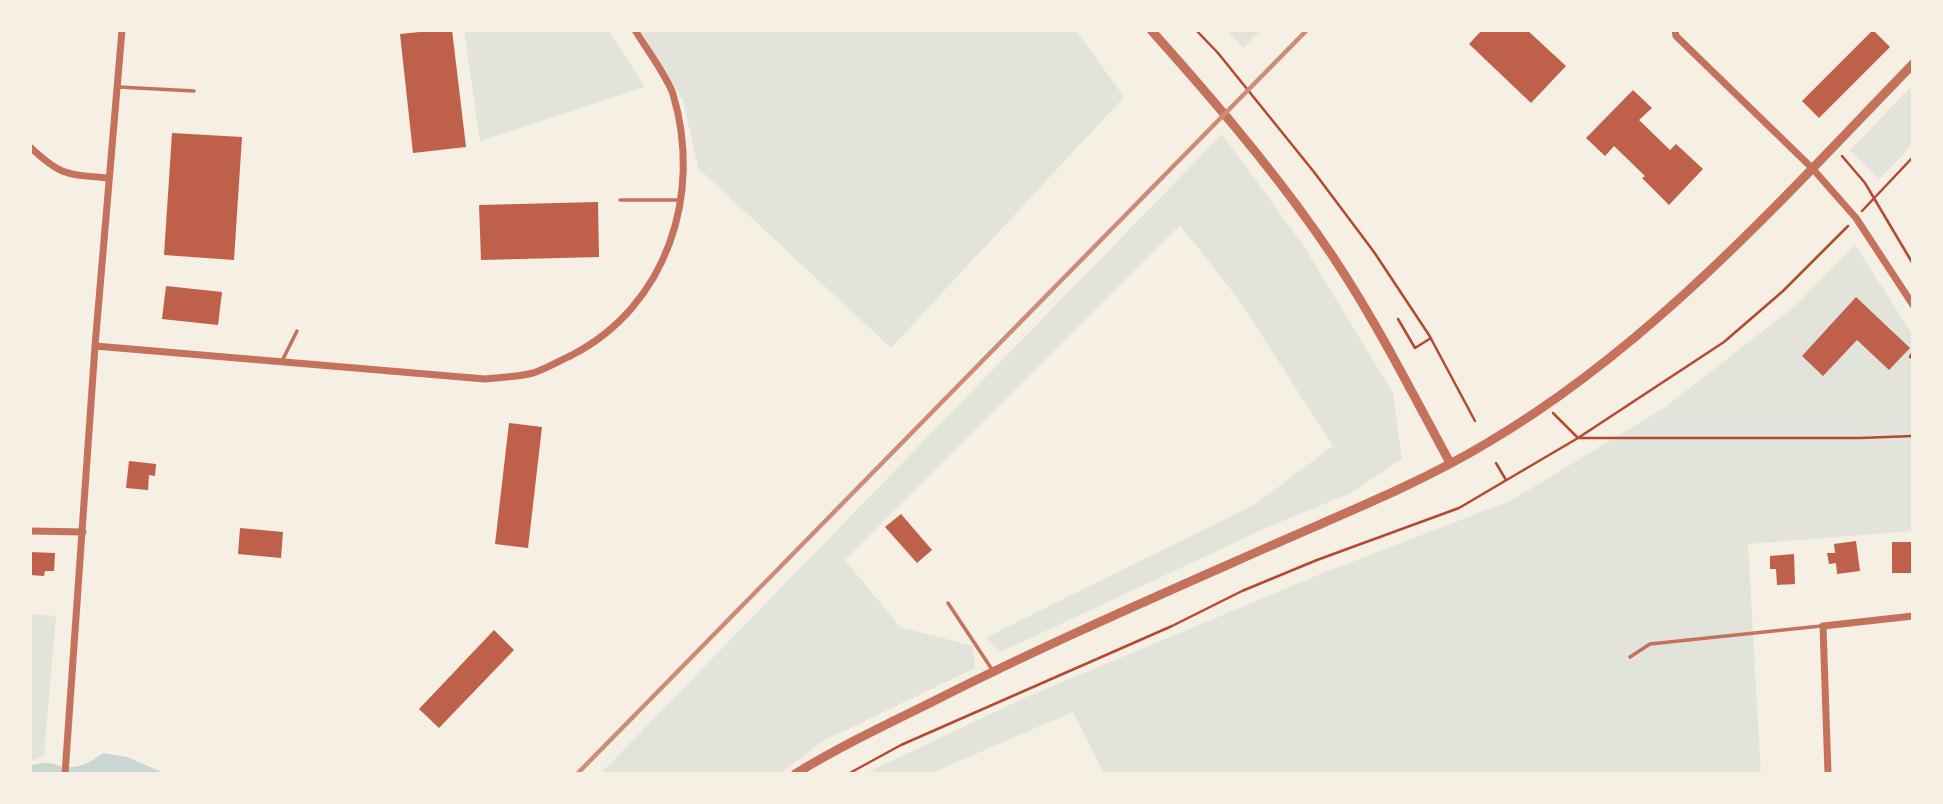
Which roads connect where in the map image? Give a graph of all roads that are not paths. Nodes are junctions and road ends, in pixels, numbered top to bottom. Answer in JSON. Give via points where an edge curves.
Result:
{"nodes":[{"id":1,"x":122,"y":30,"type":"edge"},
{"id":2,"x":635,"y":30,"type":"edge"},
{"id":3,"x":1151,"y":30,"type":"edge"},
{"id":4,"x":1675,"y":30,"type":"edge"},
{"id":5,"x":1913,"y":64,"type":"edge"},
{"id":6,"x":117,"y":87,"type":"junction"},
{"id":7,"x":194,"y":91,"type":"dead end"},
{"id":8,"x":30,"y":147,"type":"edge"},
{"id":9,"x":1812,"y":168,"type":"junction"},
{"id":10,"x":109,"y":178,"type":"junction"},
{"id":11,"x":681,"y":200,"type":"junction"},
{"id":12,"x":620,"y":201,"type":"dead end"},
{"id":13,"x":1913,"y":305,"type":"edge"},
{"id":14,"x":297,"y":331,"type":"dead end"},
{"id":15,"x":95,"y":346,"type":"junction"},
{"id":16,"x":281,"y":363,"type":"junction"},
{"id":17,"x":1450,"y":463,"type":"junction"},
{"id":18,"x":30,"y":531,"type":"edge"},
{"id":19,"x":83,"y":533,"type":"junction"},
{"id":20,"x":948,"y":603,"type":"dead end"},
{"id":21,"x":1913,"y":616,"type":"edge"},
{"id":22,"x":1823,"y":626,"type":"junction"},
{"id":23,"x":1630,"y":657,"type":"dead end"},
{"id":24,"x":993,"y":671,"type":"junction"},
{"id":25,"x":65,"y":774,"type":"edge"},
{"id":26,"x":795,"y":774,"type":"edge"},
{"id":27,"x":1828,"y":774,"type":"edge"}],
"edges":[{"from":1,"to":6,"type":"street"},
{"from":2,"to":11,"type":"street","via":[[672,92],[682,141]]},
{"from":3,"to":17,"type":"street","via":[[1229,118],[1317,233],[1382,336]]},
{"from":4,"to":9,"type":"street","via":[[1676,36]]},
{"from":5,"to":9,"type":"street"},
{"from":6,"to":7,"type":"lane"},
{"from":6,"to":10,"type":"street"},
{"from":8,"to":10,"type":"street","via":[[66,174]]},
{"from":9,"to":13,"type":"street","via":[[1856,218]]},
{"from":9,"to":17,"type":"street","via":[[1668,310],[1546,405]]},
{"from":10,"to":15,"type":"street"},
{"from":11,"to":12,"type":"lane"},
{"from":11,"to":16,"type":"street","via":[[664,259],[635,304],[598,340],[533,373],[485,379]]},
{"from":14,"to":16,"type":"lane"},
{"from":15,"to":16,"type":"street"},
{"from":15,"to":19,"type":"street"},
{"from":17,"to":24,"type":"street","via":[[1408,487]]},
{"from":18,"to":19,"type":"street"},
{"from":19,"to":25,"type":"street"},
{"from":20,"to":24,"type":"lane"},
{"from":21,"to":22,"type":"street"},
{"from":22,"to":23,"type":"lane","via":[[1650,644]]},
{"from":22,"to":27,"type":"street"},
{"from":24,"to":26,"type":"street"}]}
